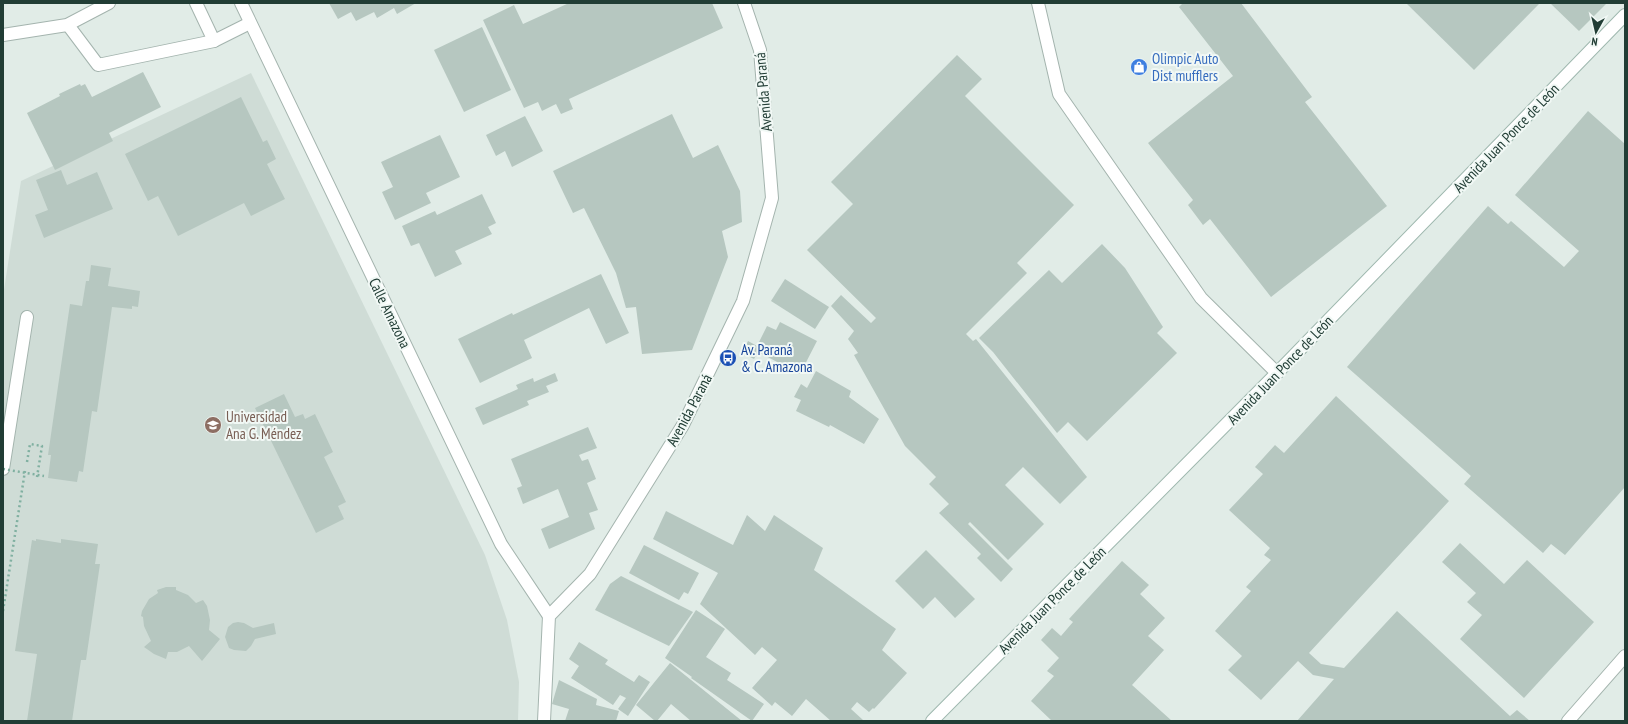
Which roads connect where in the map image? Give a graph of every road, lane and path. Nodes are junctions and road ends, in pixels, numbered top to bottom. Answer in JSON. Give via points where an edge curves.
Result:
{"nodes":[{"id":1,"x":109,"y":3,"type":"edge"},
{"id":2,"x":196,"y":3,"type":"edge"},
{"id":3,"x":241,"y":3,"type":"edge"},
{"id":4,"x":744,"y":3,"type":"edge"},
{"id":5,"x":1038,"y":3,"type":"edge"},
{"id":6,"x":1625,"y":15,"type":"edge"},
{"id":7,"x":250,"y":23,"type":"junction"},
{"id":8,"x":68,"y":25,"type":"junction"},
{"id":9,"x":3,"y":35,"type":"edge"},
{"id":10,"x":214,"y":40,"type":"junction"},
{"id":11,"x":27,"y":317,"type":"dead end"},
{"id":12,"x":1277,"y":373,"type":"junction"},
{"id":13,"x":3,"y":469,"type":"edge"},
{"id":14,"x":37,"y":476,"type":"junction"},
{"id":15,"x":44,"y":476,"type":"dead end"},
{"id":16,"x":3,"y":611,"type":"edge"},
{"id":17,"x":549,"y":616,"type":"junction"},
{"id":18,"x":1625,"y":656,"type":"edge"},
{"id":19,"x":544,"y":721,"type":"edge"},
{"id":20,"x":932,"y":721,"type":"edge"},
{"id":21,"x":1568,"y":721,"type":"edge"}],
"edges":[{"from":1,"to":8,"type":"street"},
{"from":2,"to":10,"type":"street"},
{"from":3,"to":7,"type":"street","name":"Calle Amazona"},
{"from":4,"to":17,"type":"street","name":"Avenida Paraná","via":[[760,50],[772,198],[744,301],[679,432],[590,574]]},
{"from":5,"to":12,"type":"street","via":[[1059,94],[1201,298]]},
{"from":6,"to":12,"type":"street","name":"Avenida Juan Ponce de León"},
{"from":7,"to":10,"type":"street"},
{"from":7,"to":17,"type":"street","name":"Calle Amazona","via":[[501,544]]},
{"from":8,"to":9,"type":"street"},
{"from":8,"to":10,"type":"street","via":[[98,65]]},
{"from":11,"to":13,"type":"street"},
{"from":12,"to":20,"type":"street","name":"Avenida Juan Ponce de León"},
{"from":13,"to":14,"type":"path","bridge":true},
{"from":14,"to":15,"type":"path","bridge":true},
{"from":14,"to":16,"type":"path","via":[[42,446],[30,444]]},
{"from":17,"to":19,"type":"street"},
{"from":18,"to":21,"type":"street"}]}
